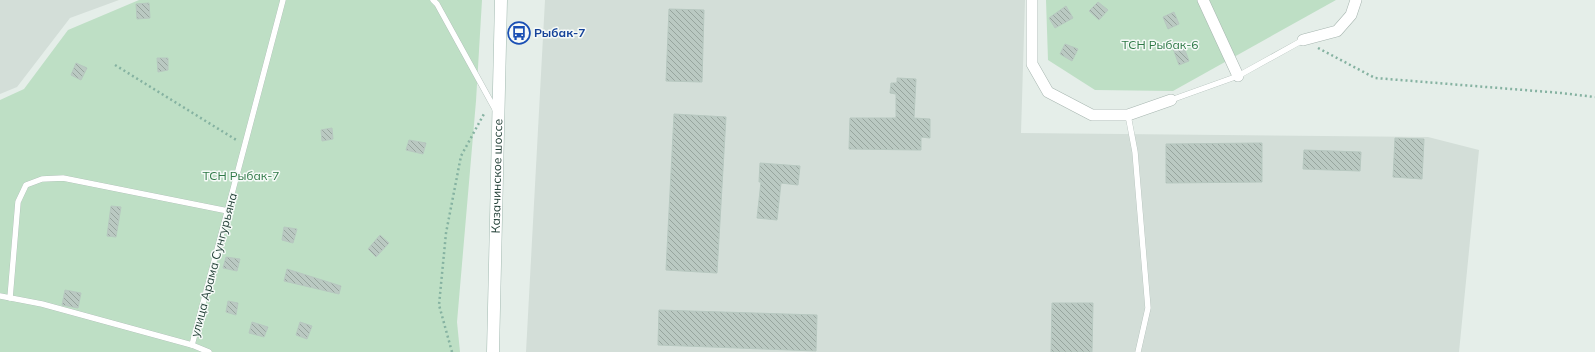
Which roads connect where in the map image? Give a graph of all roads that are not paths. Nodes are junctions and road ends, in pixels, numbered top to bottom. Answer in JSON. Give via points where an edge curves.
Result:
{"nodes":[{"id":1,"x":284,"y":0,"type":"edge"},
{"id":2,"x":433,"y":0,"type":"edge"},
{"id":3,"x":501,"y":0,"type":"edge"},
{"id":4,"x":1032,"y":0,"type":"edge"},
{"id":5,"x":1202,"y":0,"type":"edge"},
{"id":6,"x":1356,"y":0,"type":"edge"},
{"id":7,"x":1303,"y":40,"type":"joint"},
{"id":8,"x":1238,"y":76,"type":"junction"},
{"id":9,"x":1170,"y":100,"type":"joint"},
{"id":10,"x":498,"y":115,"type":"junction"},
{"id":11,"x":1128,"y":115,"type":"junction"},
{"id":12,"x":228,"y":211,"type":"junction"},
{"id":13,"x":0,"y":296,"type":"edge"},
{"id":14,"x":10,"y":298,"type":"junction"},
{"id":15,"x":192,"y":344,"type":"junction"},
{"id":16,"x":209,"y":352,"type":"edge"},
{"id":17,"x":493,"y":352,"type":"edge"},
{"id":18,"x":1138,"y":352,"type":"edge"}],
"edges":[{"from":1,"to":12,"type":"lane","name":"улица Арама Сунгурьяна"},
{"from":2,"to":10,"type":"lane"},
{"from":3,"to":10,"type":"main road","name":"Казачинское шоссе"},
{"from":4,"to":11,"type":"street","via":[[1032,64],[1048,92],[1092,115]]},
{"from":5,"to":8,"type":"street"},
{"from":6,"to":7,"type":"street","via":[[1351,15],[1336,31]]},
{"from":7,"to":8,"type":"lane"},
{"from":8,"to":9,"type":"lane"},
{"from":9,"to":11,"type":"street"},
{"from":10,"to":17,"type":"main road","name":"Казачинское шоссе"},
{"from":11,"to":18,"type":"lane","via":[[1135,152],[1148,308]]},
{"from":12,"to":14,"type":"lane","via":[[63,178],[42,179],[26,185],[18,202]]},
{"from":12,"to":15,"type":"lane","name":"улица Арама Сунгурьяна"},
{"from":13,"to":14,"type":"lane"},
{"from":14,"to":15,"type":"lane","via":[[42,304]]},
{"from":15,"to":16,"type":"lane"}]}
